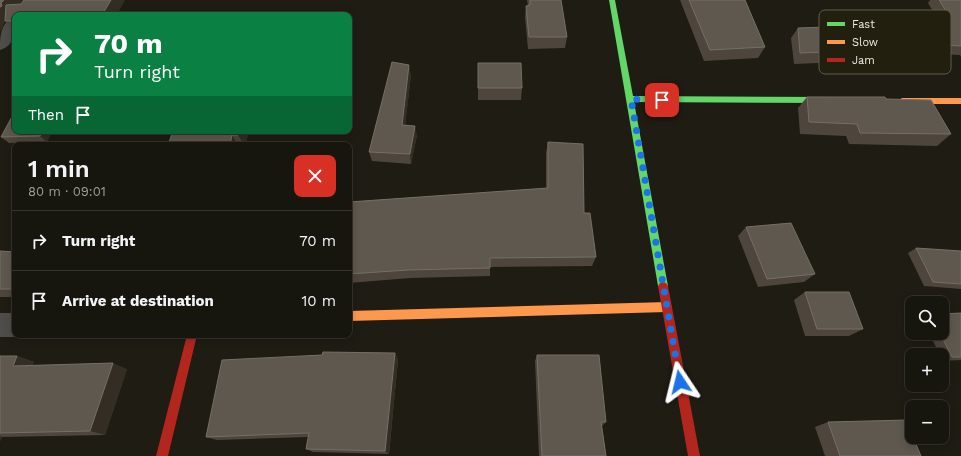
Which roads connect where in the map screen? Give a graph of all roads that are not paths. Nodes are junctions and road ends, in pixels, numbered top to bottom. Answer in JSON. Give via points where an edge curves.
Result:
{"nodes":[{"id":1,"x":612,"y":0,"type":"edge"},
{"id":2,"x":12,"y":27,"type":"edge"},
{"id":3,"x":0,"y":44,"type":"edge"},
{"id":4,"x":631,"y":99,"type":"junction"},
{"id":5,"x":843,"y":100,"type":"edge"},
{"id":6,"x":890,"y":101,"type":"edge"},
{"id":7,"x":961,"y":101,"type":"edge"},
{"id":8,"x":667,"y":307,"type":"junction"},
{"id":9,"x":352,"y":316,"type":"edge"},
{"id":10,"x":0,"y":325,"type":"edge"},
{"id":11,"x":12,"y":325,"type":"edge"},
{"id":12,"x":191,"y":338,"type":"edge"},
{"id":13,"x":162,"y":456,"type":"edge"},
{"id":14,"x":694,"y":456,"type":"edge"}],
"edges":[{"from":1,"to":4,"type":"street"},
{"from":2,"to":3,"type":"street"},
{"from":4,"to":5,"type":"street"},
{"from":4,"to":8,"type":"street"},
{"from":6,"to":7,"type":"street"},
{"from":8,"to":9,"type":"street"},
{"from":8,"to":14,"type":"street"},
{"from":10,"to":11,"type":"street"},
{"from":12,"to":13,"type":"street"}]}
